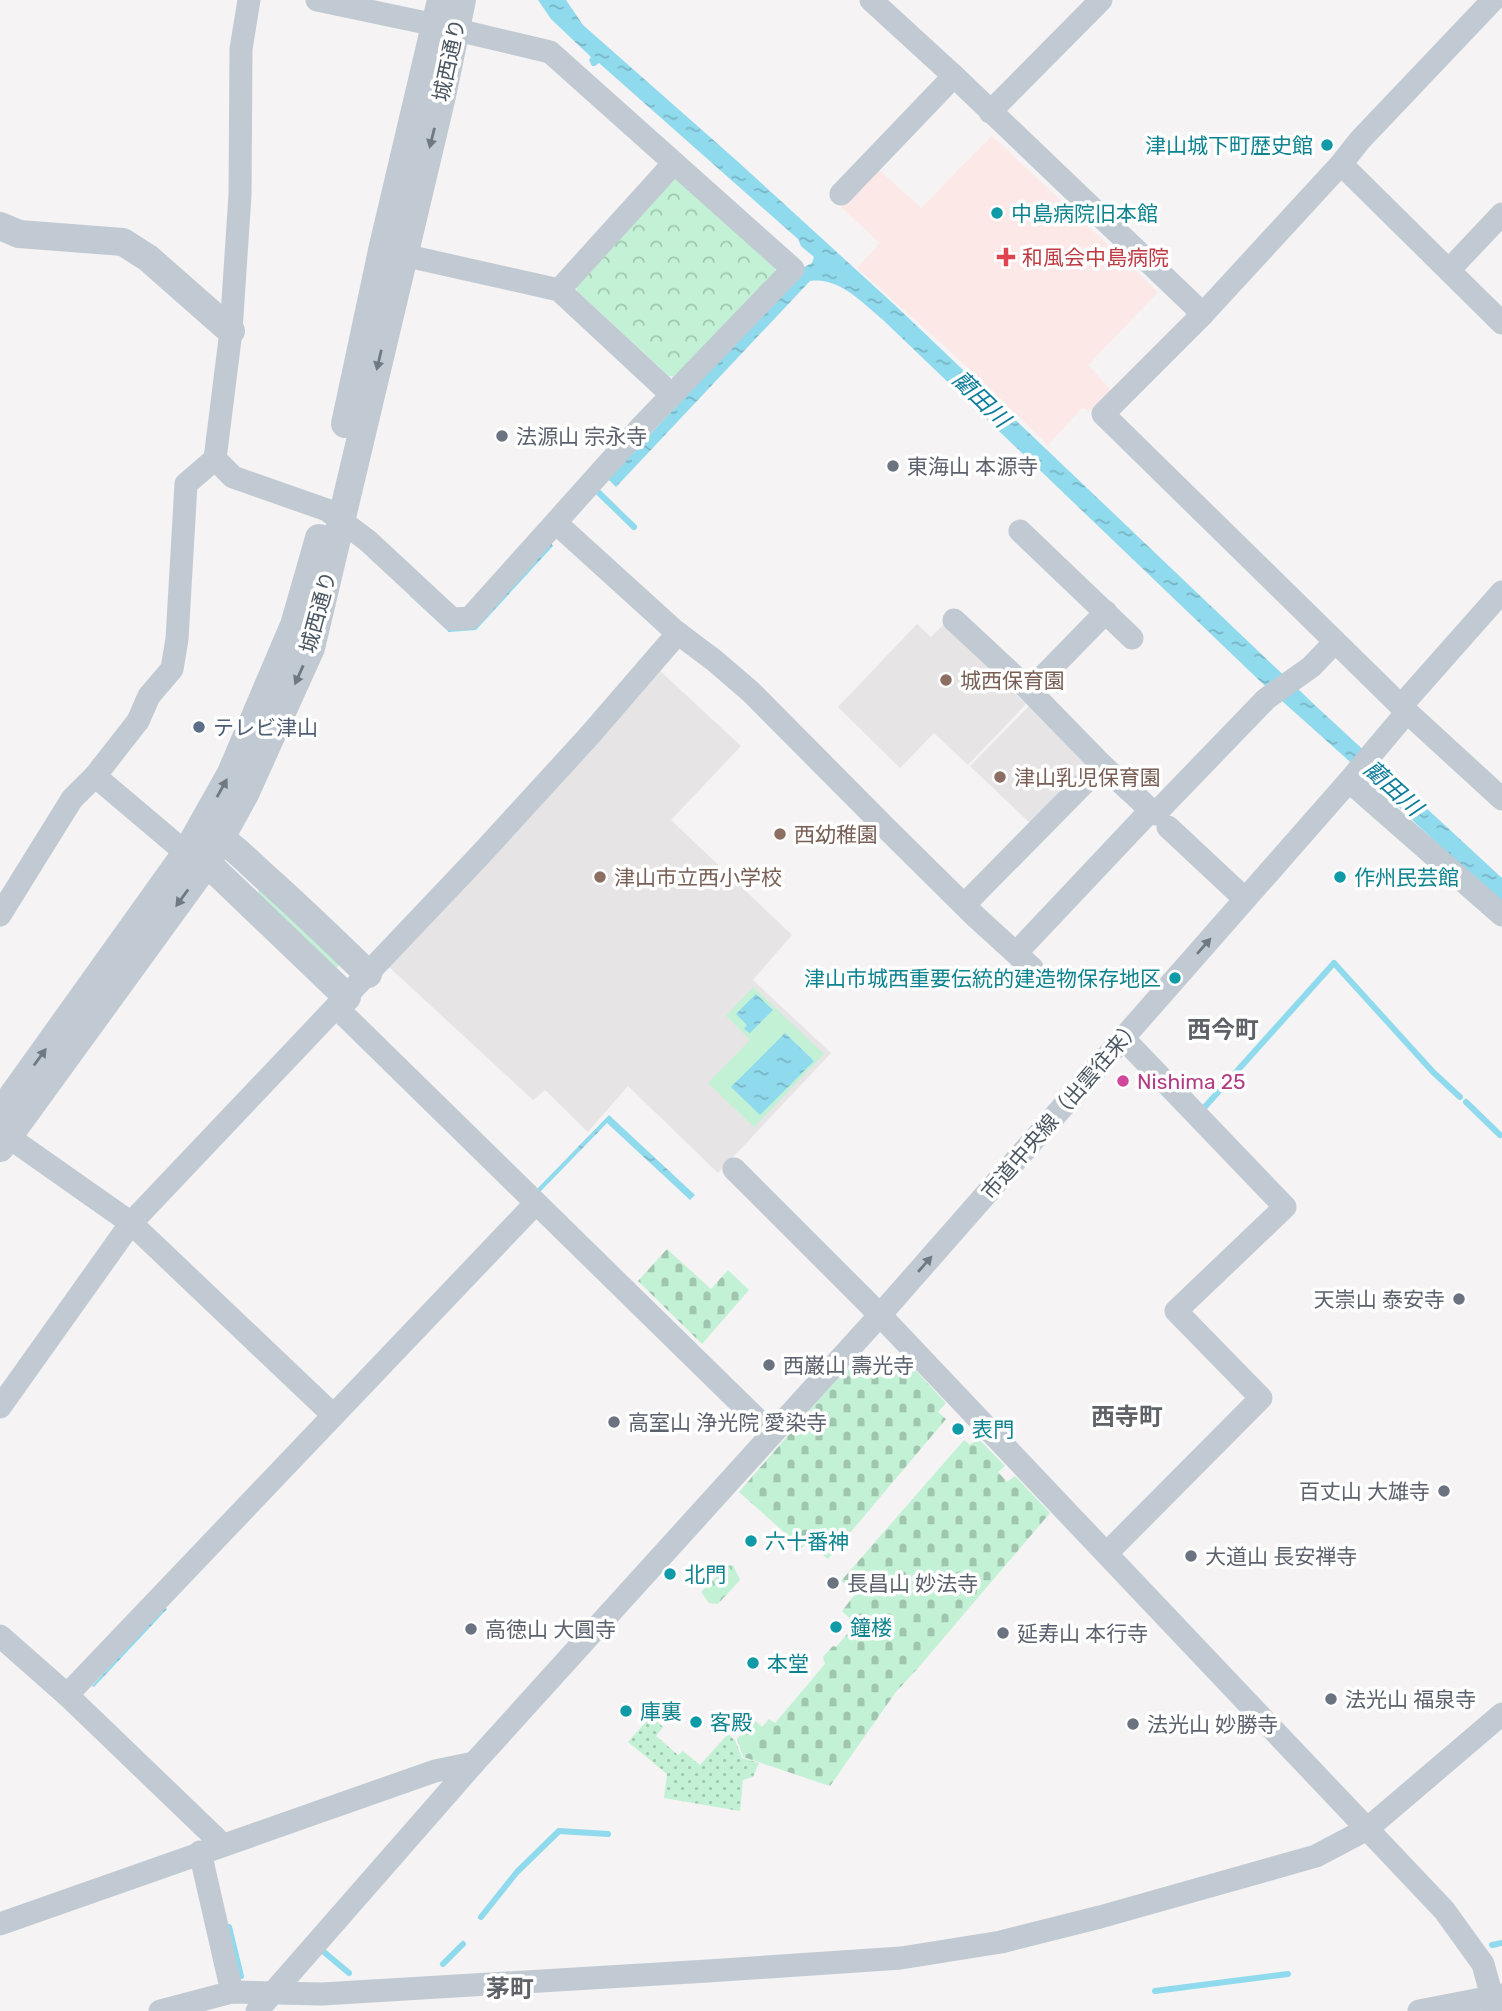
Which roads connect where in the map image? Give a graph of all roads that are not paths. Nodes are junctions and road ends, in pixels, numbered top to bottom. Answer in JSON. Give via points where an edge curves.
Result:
{"nodes":[{"id":1,"x":249,"y":0,"type":"edge"},
{"id":2,"x":317,"y":0,"type":"edge"},
{"id":3,"x":462,"y":0,"type":"edge"},
{"id":4,"x":871,"y":0,"type":"edge"},
{"id":5,"x":1101,"y":0,"type":"edge"},
{"id":6,"x":1493,"y":0,"type":"edge"},
{"id":7,"x":444,"y":18,"type":"edge"},
{"id":8,"x":954,"y":76,"type":"junction"},
{"id":9,"x":990,"y":112,"type":"junction"},
{"id":10,"x":674,"y":163,"type":"junction"},
{"id":11,"x":1341,"y":164,"type":"junction"},
{"id":12,"x":841,"y":194,"type":"dead end"},
{"id":13,"x":1502,"y":214,"type":"edge"},
{"id":14,"x":0,"y":226,"type":"edge"},
{"id":15,"x":393,"y":250,"type":"junction"},
{"id":16,"x":1449,"y":270,"type":"junction"},
{"id":17,"x":559,"y":290,"type":"junction"},
{"id":18,"x":1203,"y":314,"type":"junction"},
{"id":19,"x":1502,"y":323,"type":"edge"},
{"id":20,"x":231,"y":331,"type":"junction"},
{"id":21,"x":672,"y":395,"type":"junction"},
{"id":22,"x":215,"y":459,"type":"junction"},
{"id":23,"x":334,"y":516,"type":"junction"},
{"id":24,"x":556,"y":523,"type":"junction"},
{"id":25,"x":1020,"y":531,"type":"dead end"},
{"id":26,"x":1502,"y":592,"type":"edge"},
{"id":27,"x":1106,"y":612,"type":"junction"},
{"id":28,"x":954,"y":620,"type":"dead end"},
{"id":29,"x":678,"y":633,"type":"junction"},
{"id":30,"x":1132,"y":638,"type":"dead end"},
{"id":31,"x":1335,"y":642,"type":"junction"},
{"id":32,"x":1030,"y":690,"type":"junction"},
{"id":33,"x":1404,"y":709,"type":"junction"},
{"id":34,"x":1102,"y":765,"type":"junction"},
{"id":35,"x":94,"y":776,"type":"junction"},
{"id":36,"x":1351,"y":778,"type":"junction"},
{"id":37,"x":1502,"y":799,"type":"edge"},
{"id":38,"x":1151,"y":810,"type":"junction"},
{"id":39,"x":1168,"y":827,"type":"dead end"},
{"id":40,"x":211,"y":832,"type":"junction"},
{"id":41,"x":197,"y":858,"type":"junction"},
{"id":42,"x":1245,"y":899,"type":"junction"},
{"id":43,"x":964,"y":905,"type":"junction"},
{"id":44,"x":0,"y":915,"type":"edge"},
{"id":45,"x":1502,"y":915,"type":"edge"},
{"id":46,"x":368,"y":974,"type":"junction"},
{"id":47,"x":341,"y":1002,"type":"junction"},
{"id":48,"x":1123,"y":1038,"type":"junction"},
{"id":49,"x":2,"y":1132,"type":"edge"},
{"id":50,"x":734,"y":1170,"type":"dead end"},
{"id":51,"x":536,"y":1203,"type":"junction"},
{"id":52,"x":131,"y":1223,"type":"junction"},
{"id":53,"x":880,"y":1315,"type":"junction"},
{"id":54,"x":0,"y":1407,"type":"edge"},
{"id":55,"x":333,"y":1415,"type":"junction"},
{"id":56,"x":771,"y":1433,"type":"junction"},
{"id":57,"x":1107,"y":1553,"type":"junction"},
{"id":58,"x":0,"y":1636,"type":"edge"},
{"id":59,"x":67,"y":1695,"type":"junction"},
{"id":60,"x":1502,"y":1714,"type":"edge"},
{"id":61,"x":474,"y":1763,"type":"junction"},
{"id":62,"x":1367,"y":1829,"type":"junction"},
{"id":63,"x":223,"y":1844,"type":"junction"},
{"id":64,"x":200,"y":1852,"type":"junction"},
{"id":65,"x":0,"y":1924,"type":"edge"},
{"id":66,"x":232,"y":1992,"type":"junction"},
{"id":67,"x":274,"y":1993,"type":"junction"},
{"id":68,"x":1496,"y":2001,"type":"edge"},
{"id":69,"x":160,"y":2011,"type":"edge"},
{"id":70,"x":257,"y":2011,"type":"edge"},
{"id":71,"x":1419,"y":2011,"type":"edge"}],
"edges":[{"from":1,"to":20,"type":"street","via":[[242,49],[240,195]]},
{"from":2,"to":7,"type":"street"},
{"from":3,"to":7,"type":"street","name":"城西通り"},
{"from":4,"to":8,"type":"street"},
{"from":5,"to":9,"type":"street"},
{"from":6,"to":11,"type":"street"},
{"from":7,"to":10,"type":"street","via":[[550,52]]},
{"from":7,"to":15,"type":"street","name":"城西通り","via":[[442,96]]},
{"from":8,"to":9,"type":"street"},
{"from":8,"to":12,"type":"street"},
{"from":9,"to":18,"type":"street"},
{"from":10,"to":17,"type":"street"},
{"from":10,"to":21,"type":"street","via":[[793,269]]},
{"from":11,"to":16,"type":"street"},
{"from":11,"to":18,"type":"street"},
{"from":13,"to":16,"type":"street"},
{"from":14,"to":20,"type":"street","via":[[19,234],[123,242],[148,258]]},
{"from":15,"to":17,"type":"street"},
{"from":15,"to":23,"type":"street","name":"城西通り"},
{"from":16,"to":19,"type":"street"},
{"from":17,"to":21,"type":"street"},
{"from":18,"to":31,"type":"street","via":[[1103,414]]},
{"from":20,"to":22,"type":"street"},
{"from":21,"to":24,"type":"street"},
{"from":22,"to":23,"type":"street","via":[[233,477]]},
{"from":22,"to":35,"type":"street","via":[[186,484],[172,669]]},
{"from":23,"to":24,"type":"street","via":[[368,541],[452,619],[470,618]]},
{"from":23,"to":40,"type":"street","name":"城西通り","via":[[311,648],[245,794]]},
{"from":24,"to":29,"type":"street"},
{"from":25,"to":27,"type":"street"},
{"from":26,"to":33,"type":"street","name":"市道中央線（出雲往来）"},
{"from":27,"to":30,"type":"street"},
{"from":27,"to":32,"type":"street"},
{"from":28,"to":32,"type":"street"},
{"from":29,"to":43,"type":"street","via":[[751,692]]},
{"from":29,"to":46,"type":"street"},
{"from":31,"to":33,"type":"street"},
{"from":31,"to":38,"type":"street","via":[[1311,667],[1266,699],[1155,814]]},
{"from":32,"to":34,"type":"street"},
{"from":33,"to":36,"type":"street","name":"市道中央線（出雲往来）"},
{"from":33,"to":37,"type":"street"},
{"from":34,"to":38,"type":"street"},
{"from":34,"to":43,"type":"street"},
{"from":35,"to":41,"type":"street"},
{"from":35,"to":44,"type":"street","via":[[72,799]]},
{"from":36,"to":42,"type":"street","name":"市道中央線（出雲往来）"},
{"from":36,"to":45,"type":"street"},
{"from":38,"to":43,"type":"street","via":[[1024,961]]},
{"from":39,"to":42,"type":"street"},
{"from":40,"to":41,"type":"street","name":"城西通り"},
{"from":40,"to":46,"type":"street","via":[[294,902]]},
{"from":41,"to":47,"type":"street"},
{"from":41,"to":49,"type":"street","name":"城西通り"},
{"from":48,"to":42,"type":"street","name":"市道中央線（出雲往来）","one_way":true},
{"from":46,"to":47,"type":"street"},
{"from":47,"to":51,"type":"street"},
{"from":47,"to":52,"type":"street"},
{"from":53,"to":48,"type":"street","name":"市道中央線（出雲往来）","one_way":true},
{"from":48,"to":57,"type":"street","via":[[1285,1207],[1176,1311],[1261,1398]]},
{"from":49,"to":52,"type":"street"},
{"from":50,"to":53,"type":"street"},
{"from":51,"to":55,"type":"street"},
{"from":51,"to":56,"type":"street"},
{"from":52,"to":54,"type":"street"},
{"from":52,"to":55,"type":"street"},
{"from":53,"to":56,"type":"street","name":"市道中央線（出雲往来）"},
{"from":53,"to":57,"type":"street"},
{"from":55,"to":59,"type":"street"},
{"from":56,"to":61,"type":"street","name":"市道中央線（出雲往来）"},
{"from":57,"to":62,"type":"street"},
{"from":58,"to":59,"type":"street"},
{"from":59,"to":63,"type":"street"},
{"from":60,"to":62,"type":"street"},
{"from":61,"to":63,"type":"street","via":[[435,1771]]},
{"from":61,"to":67,"type":"street","name":"市道中央線（出雲往来）"},
{"from":62,"to":67,"type":"street","via":[[1316,1856],[1100,1917],[1001,1942],[901,1958],[322,1994]]},
{"from":62,"to":68,"type":"street","via":[[1444,1910],[1483,1964]]},
{"from":63,"to":64,"type":"street"},
{"from":64,"to":65,"type":"street"},
{"from":64,"to":66,"type":"street"},
{"from":66,"to":67,"type":"street"},
{"from":66,"to":69,"type":"street"},
{"from":67,"to":70,"type":"street","name":"市道中央線（出雲往来）"},
{"from":68,"to":71,"type":"street"}]}
